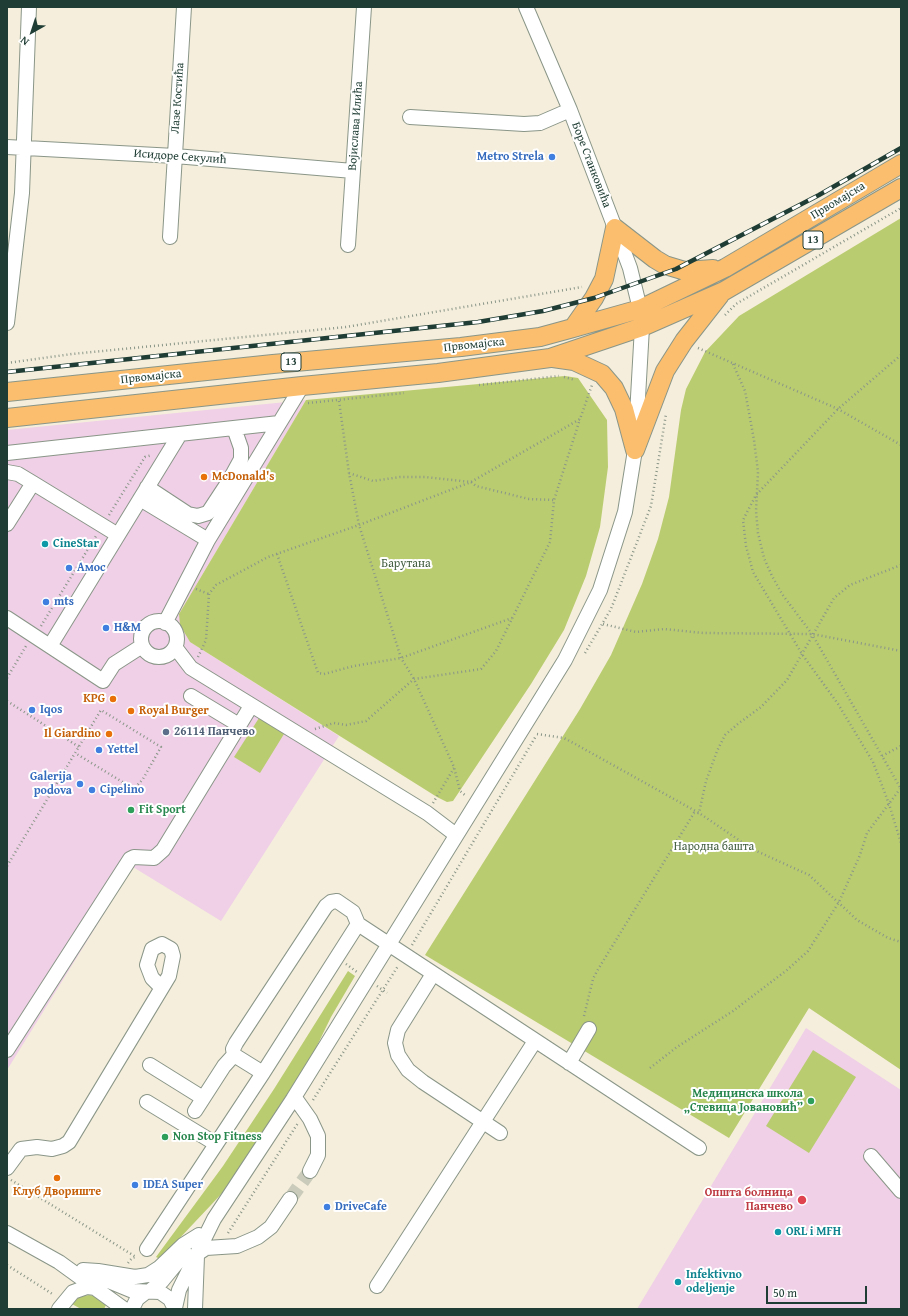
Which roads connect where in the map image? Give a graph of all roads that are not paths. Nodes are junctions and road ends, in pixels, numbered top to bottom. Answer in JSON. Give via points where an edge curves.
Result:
{"nodes":[{"id":1,"x":29,"y":7,"type":"edge"},
{"id":2,"x":184,"y":7,"type":"edge"},
{"id":3,"x":364,"y":7,"type":"edge"},
{"id":4,"x":526,"y":7,"type":"edge"},
{"id":5,"x":570,"y":110,"type":"junction"},
{"id":6,"x":410,"y":117,"type":"dead end"},
{"id":7,"x":7,"y":147,"type":"edge"},
{"id":8,"x":24,"y":148,"type":"junction"},
{"id":9,"x":174,"y":156,"type":"junction"},
{"id":10,"x":901,"y":164,"type":"edge"},
{"id":11,"x":353,"y":171,"type":"junction"},
{"id":12,"x":901,"y":188,"type":"edge"},
{"id":13,"x":615,"y":228,"type":"junction"},
{"id":14,"x":170,"y":237,"type":"dead end"},
{"id":15,"x":348,"y":245,"type":"dead end"},
{"id":16,"x":725,"y":268,"type":"junction"},
{"id":17,"x":724,"y":291,"type":"junction"},
{"id":18,"x":640,"y":309,"type":"junction"},
{"id":19,"x":7,"y":323,"type":"edge"},
{"id":20,"x":642,"y":327,"type":"junction"},
{"id":21,"x":573,"y":328,"type":"junction"},
{"id":22,"x":550,"y":358,"type":"junction"},
{"id":23,"x":302,"y":386,"type":"junction"},
{"id":24,"x":7,"y":392,"type":"edge"},
{"id":25,"x":7,"y":418,"type":"edge"},
{"id":26,"x":280,"y":422,"type":"junction"},
{"id":27,"x":234,"y":428,"type":"junction"},
{"id":28,"x":180,"y":434,"type":"junction"},
{"id":29,"x":635,"y":450,"type":"junction"},
{"id":30,"x":7,"y":453,"type":"edge"},
{"id":31,"x":7,"y":472,"type":"edge"},
{"id":32,"x":33,"y":483,"type":"junction"},
{"id":33,"x":143,"y":493,"type":"junction"},
{"id":34,"x":7,"y":524,"type":"edge"},
{"id":35,"x":118,"y":535,"type":"junction"},
{"id":36,"x":208,"y":540,"type":"junction"},
{"id":37,"x":7,"y":618,"type":"edge"},
{"id":38,"x":165,"y":623,"type":"junction"},
{"id":39,"x":50,"y":646,"type":"junction"},
{"id":40,"x":142,"y":646,"type":"junction"},
{"id":41,"x":175,"y":647,"type":"junction"},
{"id":42,"x":191,"y":696,"type":"dead end"},
{"id":43,"x":251,"y":706,"type":"junction"},
{"id":44,"x":239,"y":726,"type":"junction"},
{"id":45,"x":456,"y":835,"type":"junction"},
{"id":46,"x":358,"y":924,"type":"junction"},
{"id":47,"x":389,"y":944,"type":"junction"},
{"id":48,"x":434,"y":974,"type":"junction"},
{"id":49,"x":161,"y":987,"type":"dead end"},
{"id":50,"x":586,"y":1025,"type":"road end"},
{"id":51,"x":535,"y":1041,"type":"junction"},
{"id":52,"x":7,"y":1050,"type":"edge"},
{"id":53,"x":234,"y":1055,"type":"junction"},
{"id":54,"x":568,"y":1063,"type":"junction"},
{"id":55,"x":150,"y":1065,"type":"dead end"},
{"id":56,"x":263,"y":1073,"type":"junction"},
{"id":57,"x":203,"y":1098,"type":"junction"},
{"id":58,"x":292,"y":1099,"type":"junction"},
{"id":59,"x":147,"y":1102,"type":"dead end"},
{"id":60,"x":195,"y":1111,"type":"dead end"},
{"id":61,"x":484,"y":1122,"type":"junction"},
{"id":62,"x":500,"y":1133,"type":"dead end"},
{"id":63,"x":216,"y":1144,"type":"junction"},
{"id":64,"x":699,"y":1148,"type":"dead end"},
{"id":65,"x":871,"y":1156,"type":"dead end"},
{"id":66,"x":7,"y":1168,"type":"edge"},
{"id":67,"x":310,"y":1172,"type":"tunnel mouth"},
{"id":68,"x":901,"y":1191,"type":"edge"},
{"id":69,"x":290,"y":1199,"type":"tunnel mouth"},
{"id":70,"x":214,"y":1219,"type":"junction"},
{"id":71,"x":7,"y":1233,"type":"edge"},
{"id":72,"x":199,"y":1235,"type":"junction"},
{"id":73,"x":142,"y":1253,"type":"road end"},
{"id":74,"x":197,"y":1254,"type":"junction"},
{"id":75,"x":58,"y":1262,"type":"junction"},
{"id":76,"x":82,"y":1270,"type":"junction"},
{"id":77,"x":377,"y":1286,"type":"dead end"},
{"id":78,"x":96,"y":1288,"type":"junction"},
{"id":79,"x":148,"y":1292,"type":"junction"},
{"id":80,"x":62,"y":1304,"type":"edge"},
{"id":81,"x":124,"y":1309,"type":"edge"},
{"id":82,"x":132,"y":1309,"type":"edge"},
{"id":83,"x":175,"y":1309,"type":"edge"},
{"id":84,"x":195,"y":1309,"type":"edge"}],
"edges":[{"from":1,"to":8,"type":"street"},
{"from":2,"to":9,"type":"street","name":"Лазе Костића"},
{"from":3,"to":11,"type":"street","name":"Војислава Илића"},
{"from":4,"to":5,"type":"street","name":"Боре Станковића"},
{"from":5,"to":6,"type":"street","via":[[540,123],[524,124]]},
{"from":5,"to":13,"type":"street","name":"Боре Станковића"},
{"from":7,"to":8,"type":"street","name":"Исидоре Секулић"},
{"from":8,"to":9,"type":"street","name":"Исидоре Секулић"},
{"from":8,"to":19,"type":"street","via":[[22,194]]},
{"from":9,"to":11,"type":"street","name":"Исидоре Секулић"},
{"from":9,"to":14,"type":"street","name":"Лазе Костића"},
{"from":10,"to":16,"type":"main road","name":"Првомајска","number":"13"},
{"from":11,"to":15,"type":"street","name":"Војислава Илића"},
{"from":12,"to":17,"type":"main road","name":"Првомајска","number":"13"},
{"from":13,"to":16,"type":"main road","via":[[655,260],[676,269],[694,271]]},
{"from":13,"to":18,"type":"street","name":"Боре Станковића","via":[[632,274]]},
{"from":13,"to":21,"type":"main road","via":[[604,279]]},
{"from":16,"to":18,"type":"main road","name":"Првомајска","number":"13"},
{"from":17,"to":20,"type":"main road","name":"Првомајска","number":"13"},
{"from":17,"to":29,"type":"main road","via":[[693,328],[665,371]]},
{"from":18,"to":20,"type":"street","name":"Боре Станковића"},
{"from":18,"to":21,"type":"main road","name":"Првомајска","number":"13"},
{"from":20,"to":22,"type":"main road","name":"Првомајска","number":"13"},
{"from":20,"to":29,"type":"street","name":"Боре Станковића"},
{"from":21,"to":24,"type":"main road","name":"Првомајска","number":"13","via":[[540,337],[461,347]]},
{"from":22,"to":23,"type":"main road","name":"Првомајска","number":"13","via":[[469,370]]},
{"from":22,"to":29,"type":"main road","via":[[574,361],[602,374],[614,388],[624,409]]},
{"from":23,"to":25,"type":"main road","name":"Првомајска","number":"13"},
{"from":23,"to":26,"type":"street"},
{"from":26,"to":27,"type":"street"},
{"from":26,"to":36,"type":"street"},
{"from":27,"to":28,"type":"street"},
{"from":27,"to":33,"type":"street","via":[[241,448],[241,459],[208,513],[198,516],[188,514]]},
{"from":28,"to":30,"type":"street"},
{"from":28,"to":33,"type":"street"},
{"from":29,"to":45,"type":"street","name":"Боре Станковића","via":[[625,512],[600,590],[564,660]]},
{"from":31,"to":32,"type":"street","via":[[18,474]]},
{"from":32,"to":34,"type":"street"},
{"from":32,"to":35,"type":"street"},
{"from":33,"to":35,"type":"street"},
{"from":33,"to":36,"type":"street"},
{"from":35,"to":39,"type":"street"},
{"from":36,"to":38,"type":"street"},
{"from":37,"to":39,"type":"street"},
{"from":38,"to":40,"type":"street","via":[[153,622],[144,629]]},
{"from":38,"to":41,"type":"street","via":[[174,630]]},
{"from":39,"to":40,"type":"street","via":[[103,681],[114,664]]},
{"from":40,"to":41,"type":"street","via":[[155,657],[166,655]]},
{"from":41,"to":43,"type":"street","via":[[191,668]]},
{"from":42,"to":44,"type":"street"},
{"from":43,"to":44,"type":"street"},
{"from":43,"to":45,"type":"street","via":[[427,814]]},
{"from":44,"to":52,"type":"street","via":[[163,850],[154,858],[134,857],[130,860]]},
{"from":45,"to":47,"type":"street","name":"Боре Станковића"},
{"from":46,"to":47,"type":"street"},
{"from":46,"to":53,"type":"street","via":[[353,912],[337,901],[326,906],[236,1043]]},
{"from":46,"to":56,"type":"street"},
{"from":47,"to":48,"type":"street"},
{"from":47,"to":58,"type":"street","name":"Боре Станковића"},
{"from":48,"to":51,"type":"street"},
{"from":48,"to":61,"type":"street","via":[[398,1030],[395,1043],[398,1055],[408,1070],[423,1082]]},
{"from":49,"to":66,"type":"street","via":[[69,1142],[52,1149],[20,1149]]},
{"from":50,"to":54,"type":"street"},
{"from":51,"to":54,"type":"street"},
{"from":51,"to":61,"type":"street"},
{"from":53,"to":56,"type":"street"},
{"from":53,"to":57,"type":"street"},
{"from":54,"to":64,"type":"street"},
{"from":55,"to":57,"type":"street"},
{"from":56,"to":63,"type":"street"},
{"from":57,"to":60,"type":"street"},
{"from":58,"to":67,"type":"street","via":[[298,1102],[310,1119],[319,1144],[318,1155]]},
{"from":58,"to":70,"type":"street","name":"Боре Станковића"},
{"from":59,"to":63,"type":"street"},
{"from":61,"to":62,"type":"street"},
{"from":61,"to":77,"type":"street"},
{"from":63,"to":73,"type":"street"},
{"from":65,"to":68,"type":"street"},
{"from":69,"to":74,"type":"street","via":[[265,1233],[237,1246],[206,1248]]},
{"from":70,"to":72,"type":"street"},
{"from":70,"to":74,"type":"street"},
{"from":71,"to":75,"type":"street"},
{"from":72,"to":76,"type":"street","via":[[183,1245],[148,1275],[135,1277]]},
{"from":72,"to":79,"type":"street","via":[[162,1281]]},
{"from":74,"to":83,"type":"street","via":[[179,1290]]},
{"from":74,"to":84,"type":"street"},
{"from":75,"to":76,"type":"street"},
{"from":75,"to":78,"type":"street"},
{"from":76,"to":79,"type":"street","via":[[133,1291]]},
{"from":78,"to":80,"type":"street","via":[[87,1287],[72,1292]]},
{"from":78,"to":81,"type":"street"},
{"from":79,"to":82,"type":"street","via":[[137,1299]]},
{"from":79,"to":83,"type":"street","via":[[167,1295]]}]}
